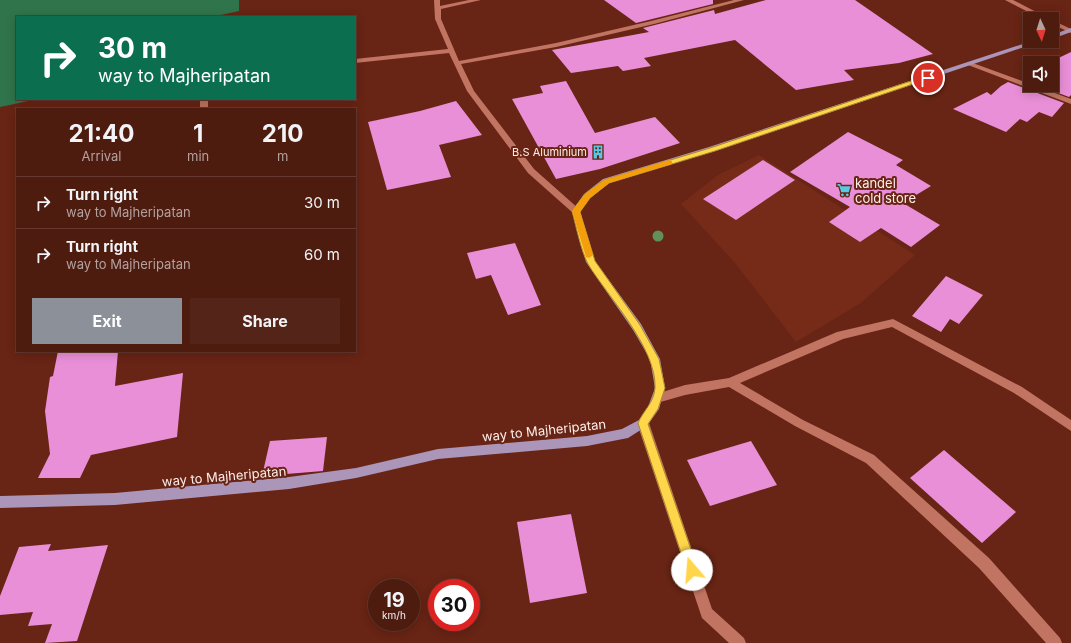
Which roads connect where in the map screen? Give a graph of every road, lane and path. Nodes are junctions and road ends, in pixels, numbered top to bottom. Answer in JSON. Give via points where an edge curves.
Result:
{"nodes":[{"id":1,"x":478,"y":0,"type":"edge"},
{"id":2,"x":741,"y":0,"type":"edge"},
{"id":3,"x":1008,"y":0,"type":"edge"},
{"id":4,"x":437,"y":4,"type":"edge"},
{"id":5,"x":1032,"y":12,"type":"edge"},
{"id":6,"x":1059,"y":25,"type":"edge"},
{"id":7,"x":1070,"y":30,"type":"edge"},
{"id":8,"x":1059,"y":34,"type":"edge"},
{"id":9,"x":1023,"y":46,"type":"edge"},
{"id":10,"x":452,"y":51,"type":"junction"},
{"id":11,"x":356,"y":61,"type":"edge"},
{"id":12,"x":457,"y":63,"type":"junction"},
{"id":13,"x":970,"y":64,"type":"junction"},
{"id":14,"x":1071,"y":102,"type":"edge"},
{"id":15,"x":576,"y":211,"type":"junction"},
{"id":16,"x":730,"y":382,"type":"junction"},
{"id":17,"x":657,"y":398,"type":"junction"},
{"id":18,"x":643,"y":423,"type":"junction"},
{"id":19,"x":1071,"y":426,"type":"edge"},
{"id":20,"x":0,"y":502,"type":"edge"},
{"id":21,"x":739,"y":643,"type":"edge"},
{"id":22,"x":1055,"y":643,"type":"edge"}],
"edges":[{"from":1,"to":4,"type":"street"},
{"from":2,"to":12,"type":"street","via":[[556,45]]},
{"from":3,"to":5,"type":"street"},
{"from":4,"to":10,"type":"street","via":[[438,19]]},
{"from":6,"to":7,"type":"street"},
{"from":7,"to":8,"type":"main road"},
{"from":9,"to":13,"type":"main road"},
{"from":10,"to":11,"type":"street"},
{"from":10,"to":12,"type":"street"},
{"from":12,"to":15,"type":"street","via":[[471,91],[518,156]]},
{"from":13,"to":14,"type":"street"},
{"from":13,"to":15,"type":"main road","via":[[606,181],[587,196]]},
{"from":15,"to":17,"type":"main road","name":"way to Majheripatan","via":[[591,262],[637,327],[655,359],[660,388]]},
{"from":16,"to":17,"type":"street"},
{"from":16,"to":19,"type":"street","via":[[841,335],[893,323],[1018,390]]},
{"from":16,"to":22,"type":"street","via":[[799,423],[870,459],[984,563]]},
{"from":17,"to":18,"type":"main road","name":"way to Majheripatan"},
{"from":18,"to":20,"type":"main road","name":"way to Majheripatan","via":[[624,434],[587,441],[438,454],[356,473],[289,483],[115,499]]},
{"from":18,"to":21,"type":"street","via":[[707,614]]}]}
